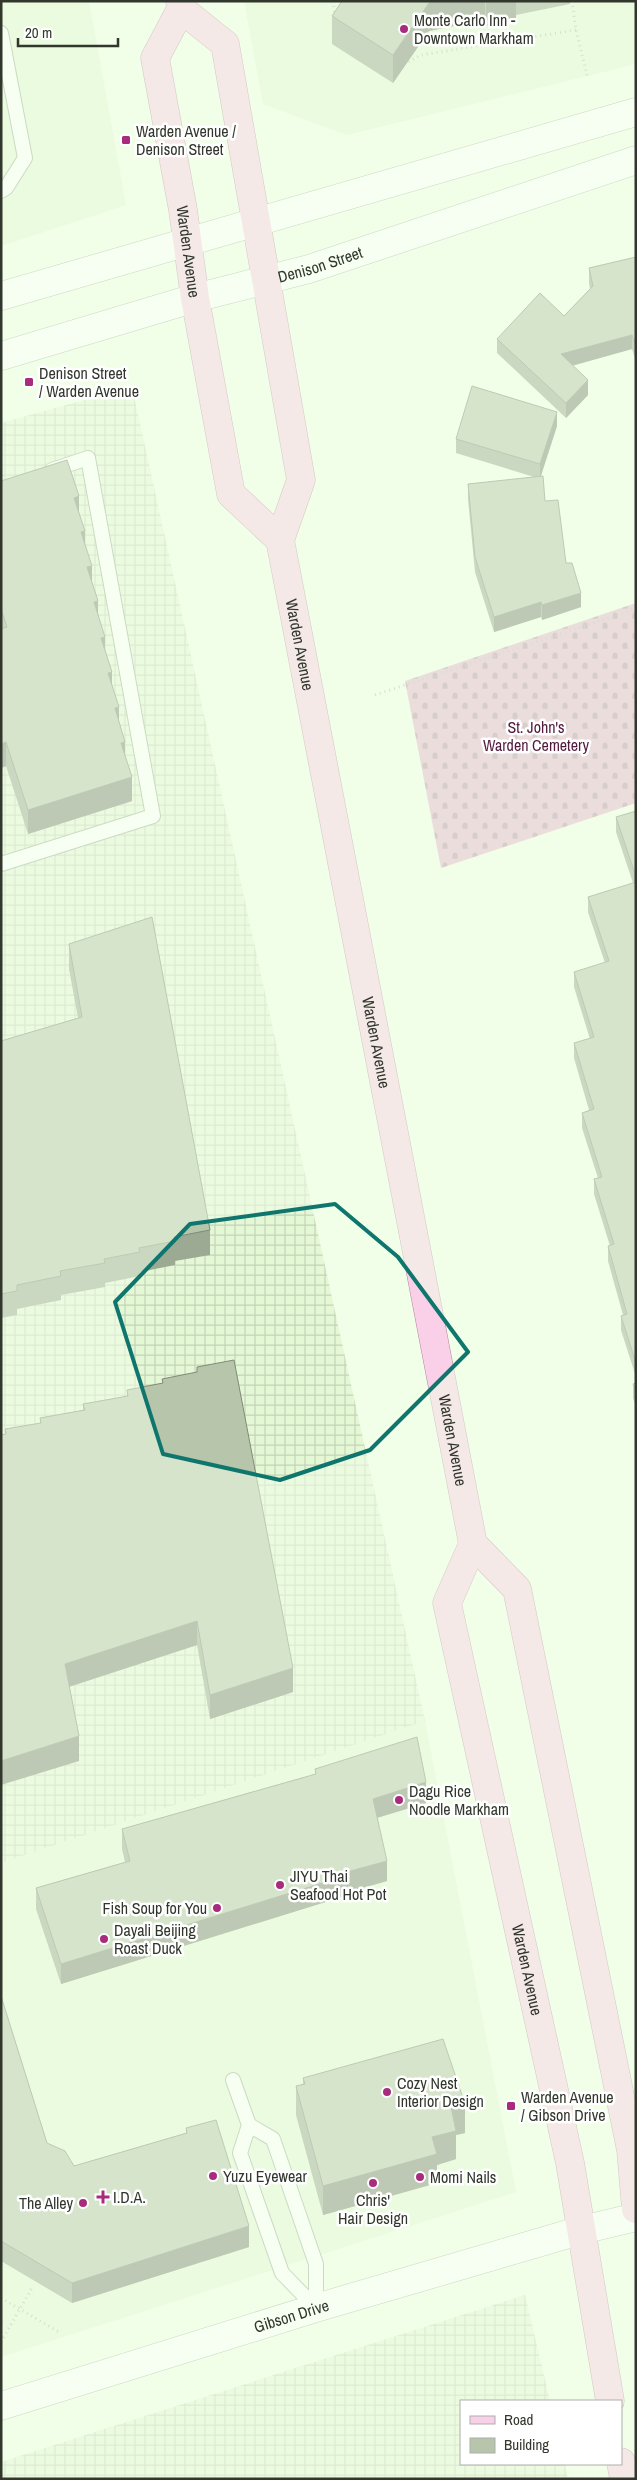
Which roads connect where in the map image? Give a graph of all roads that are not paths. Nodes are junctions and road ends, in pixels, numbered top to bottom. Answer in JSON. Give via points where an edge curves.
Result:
{"nodes":[{"id":1,"x":181,"y":5,"type":"edge"},
{"id":2,"x":1,"y":34,"type":"edge"},
{"id":3,"x":636,"y":112,"type":"edge"},
{"id":4,"x":636,"y":160,"type":"edge"},
{"id":5,"x":1,"y":191,"type":"edge"},
{"id":6,"x":255,"y":222,"type":"junction"},
{"id":7,"x":186,"y":241,"type":"junction"},
{"id":8,"x":268,"y":280,"type":"junction"},
{"id":9,"x":1,"y":296,"type":"edge"},
{"id":10,"x":195,"y":298,"type":"junction"},
{"id":11,"x":1,"y":356,"type":"edge"},
{"id":12,"x":36,"y":475,"type":"edge"},
{"id":13,"x":280,"y":540,"type":"junction"},
{"id":14,"x":1,"y":864,"type":"edge"},
{"id":15,"x":473,"y":1544,"type":"junction"},
{"id":16,"x":233,"y":2080,"type":"dead end"},
{"id":17,"x":249,"y":2125,"type":"junction"},
{"id":18,"x":636,"y":2209,"type":"edge"},
{"id":19,"x":636,"y":2218,"type":"edge"},
{"id":20,"x":582,"y":2230,"type":"junction"},
{"id":21,"x":316,"y":2308,"type":"junction"},
{"id":22,"x":610,"y":2400,"type":"edge"},
{"id":23,"x":1,"y":2406,"type":"edge"},
{"id":24,"x":622,"y":2465,"type":"edge"},
{"id":25,"x":624,"y":2479,"type":"edge"}],
"edges":[{"from":1,"to":6,"type":"main road","name":"Warden Avenue","via":[[225,44]]},
{"from":1,"to":7,"type":"main road","name":"Warden Avenue","via":[[155,58]]},
{"from":2,"to":5,"type":"lane","via":[[25,158]]},
{"from":3,"to":6,"type":"main road"},
{"from":4,"to":8,"type":"main road","name":"Denison Street"},
{"from":6,"to":7,"type":"main road"},
{"from":6,"to":8,"type":"main road","name":"Warden Avenue"},
{"from":7,"to":9,"type":"main road"},
{"from":7,"to":10,"type":"main road","name":"Warden Avenue"},
{"from":8,"to":10,"type":"main road","name":"Denison Street"},
{"from":8,"to":13,"type":"main road","name":"Warden Avenue","via":[[301,480]]},
{"from":10,"to":11,"type":"main road","name":"Denison Street"},
{"from":10,"to":13,"type":"main road","name":"Warden Avenue","via":[[231,494]]},
{"from":12,"to":14,"type":"lane","via":[[88,458],[153,816]]},
{"from":13,"to":15,"type":"main road","name":"Warden Avenue"},
{"from":15,"to":18,"type":"main road","via":[[517,1589],[631,2150]]},
{"from":15,"to":20,"type":"main road","name":"Warden Avenue","via":[[447,1603]]},
{"from":16,"to":17,"type":"lane"},
{"from":17,"to":21,"type":"lane","via":[[273,2139],[316,2264]]},
{"from":17,"to":21,"type":"lane","via":[[240,2153],[282,2273]]},
{"from":19,"to":20,"type":"main road","name":"Gibson Drive"},
{"from":20,"to":21,"type":"main road","name":"Gibson Drive"},
{"from":20,"to":22,"type":"main road","name":"Warden Avenue"},
{"from":21,"to":23,"type":"main road","name":"Gibson Drive"},
{"from":24,"to":25,"type":"main road"}]}
